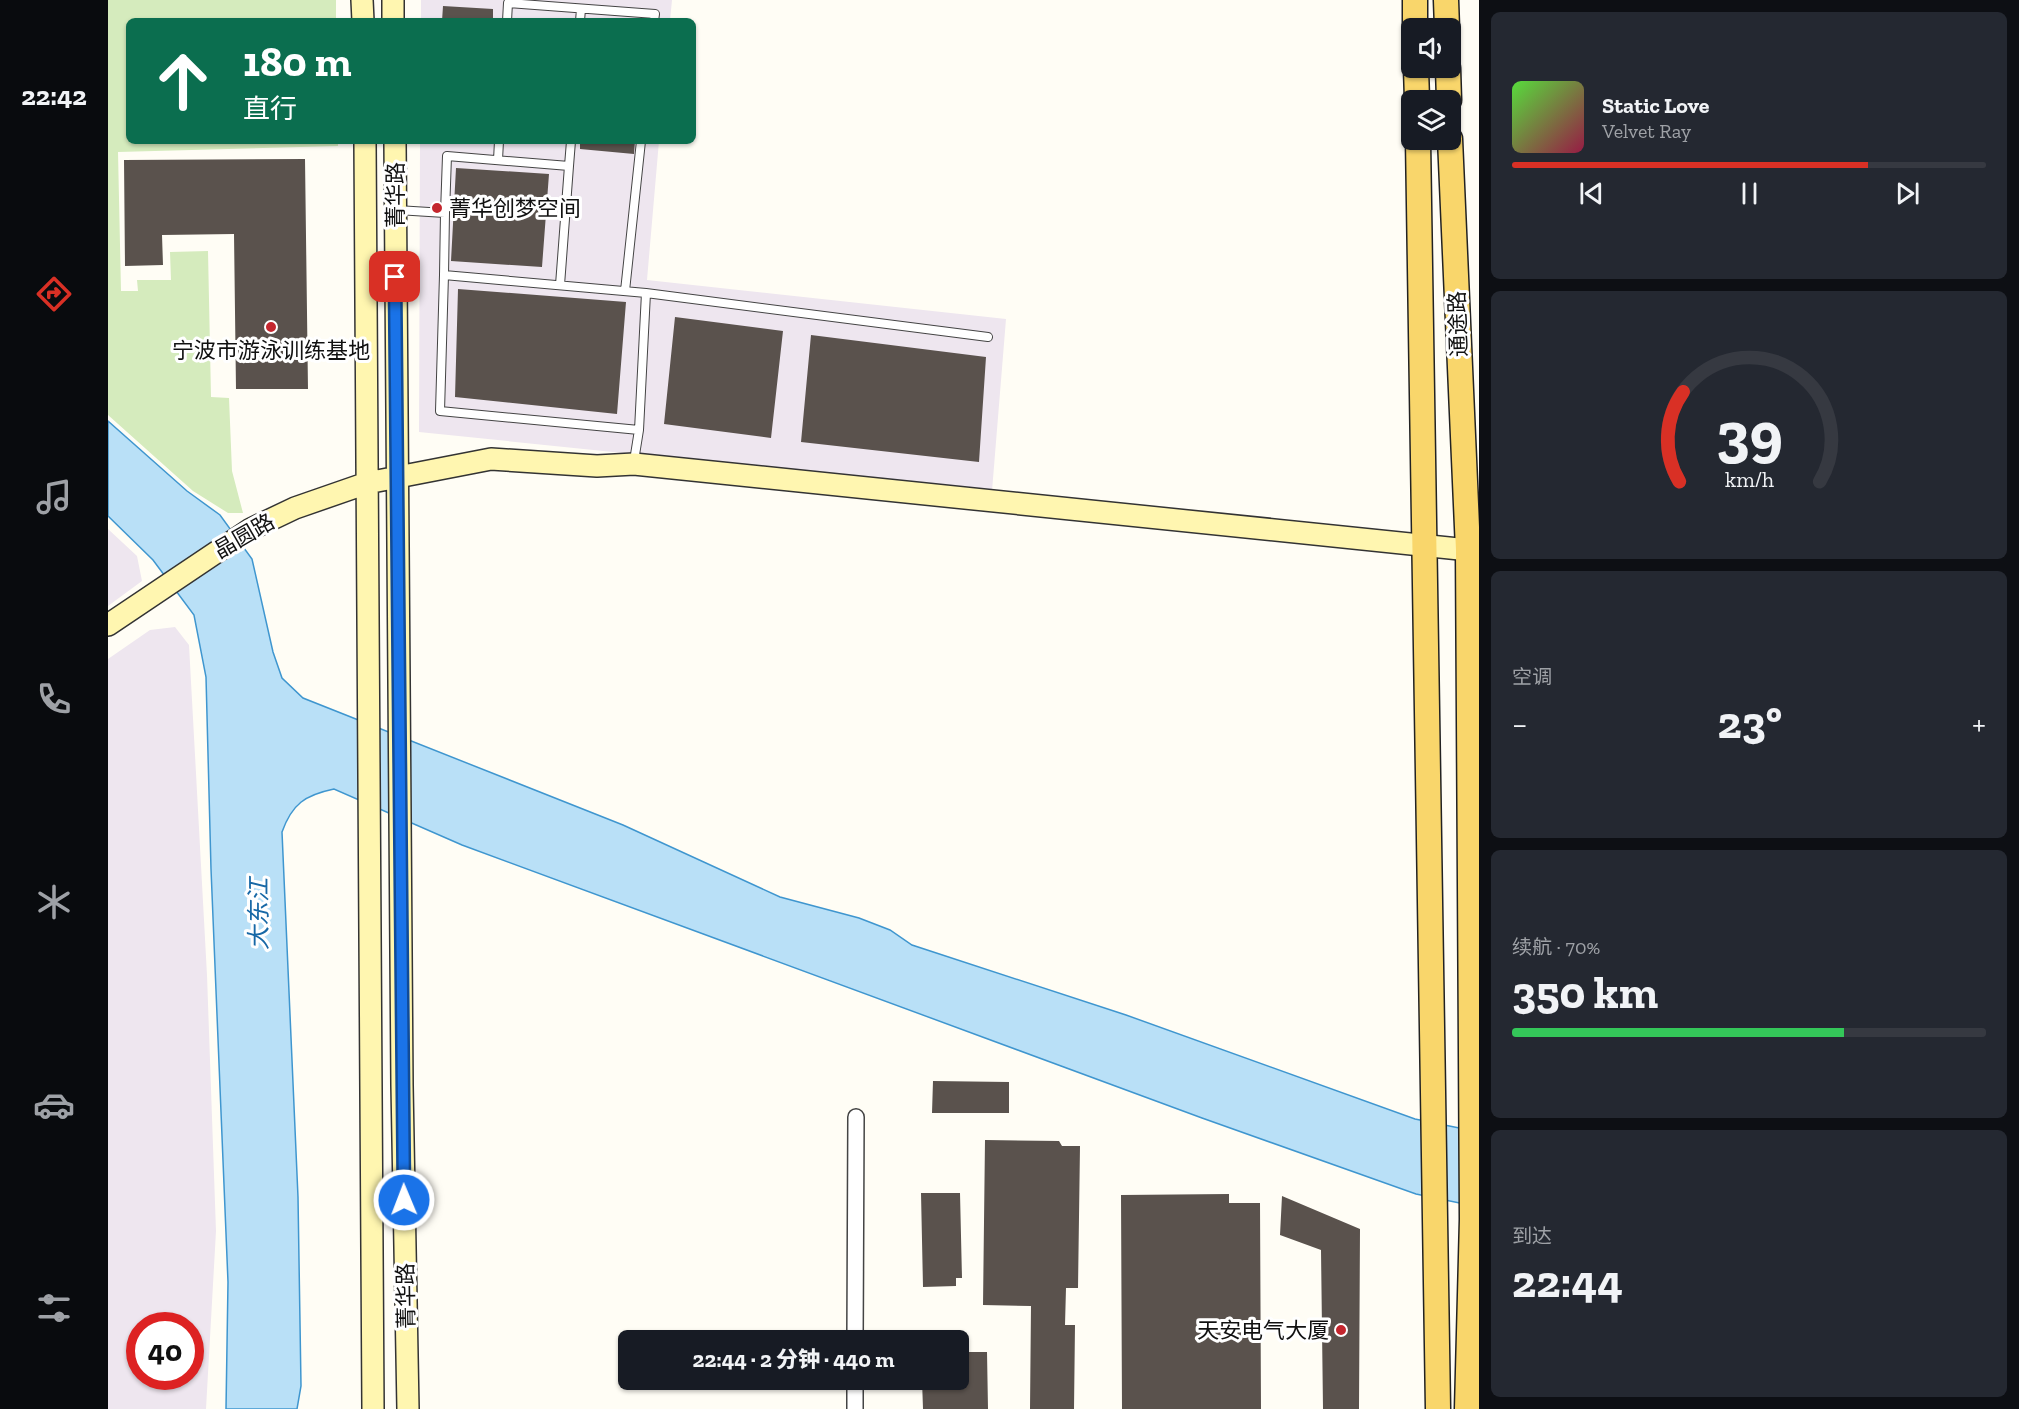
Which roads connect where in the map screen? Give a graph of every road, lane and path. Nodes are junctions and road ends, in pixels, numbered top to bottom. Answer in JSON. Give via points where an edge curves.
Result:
{"nodes":[{"id":1,"x":362,"y":0,"type":"edge"},
{"id":2,"x":393,"y":0,"type":"edge"},
{"id":3,"x":1415,"y":0,"type":"edge"},
{"id":4,"x":1446,"y":0,"type":"edge"},
{"id":5,"x":581,"y":9,"type":"junction"},
{"id":6,"x":363,"y":18,"type":"edge"},
{"id":7,"x":393,"y":18,"type":"edge"},
{"id":8,"x":507,"y":18,"type":"edge"},
{"id":9,"x":580,"y":18,"type":"edge"},
{"id":10,"x":654,"y":18,"type":"edge"},
{"id":11,"x":1415,"y":18,"type":"edge"},
{"id":12,"x":1447,"y":18,"type":"edge"},
{"id":13,"x":365,"y":144,"type":"edge"},
{"id":14,"x":395,"y":144,"type":"edge"},
{"id":15,"x":499,"y":144,"type":"edge"},
{"id":16,"x":571,"y":144,"type":"edge"},
{"id":17,"x":641,"y":144,"type":"edge"},
{"id":18,"x":1418,"y":150,"type":"edge"},
{"id":19,"x":1451,"y":150,"type":"edge"},
{"id":20,"x":498,"y":160,"type":"junction"},
{"id":21,"x":569,"y":166,"type":"junction"},
{"id":22,"x":395,"y":210,"type":"junction"},
{"id":23,"x":445,"y":213,"type":"junction"},
{"id":24,"x":444,"y":275,"type":"junction"},
{"id":25,"x":560,"y":285,"type":"junction"},
{"id":26,"x":625,"y":291,"type":"junction"},
{"id":27,"x":646,"y":293,"type":"junction"},
{"id":28,"x":988,"y":337,"type":"dead end"},
{"id":29,"x":639,"y":430,"type":"junction"},
{"id":30,"x":634,"y":464,"type":"junction"},
{"id":31,"x":396,"y":478,"type":"junction"},
{"id":32,"x":367,"y":483,"type":"junction"},
{"id":33,"x":1425,"y":547,"type":"junction"},
{"id":34,"x":1473,"y":550,"type":"edge"},
{"id":35,"x":108,"y":625,"type":"edge"},
{"id":36,"x":856,"y":1117,"type":"dead end"},
{"id":37,"x":855,"y":1330,"type":"edge"},
{"id":38,"x":855,"y":1390,"type":"edge"},
{"id":39,"x":373,"y":1409,"type":"edge"},
{"id":40,"x":408,"y":1409,"type":"edge"},
{"id":41,"x":855,"y":1409,"type":"edge"},
{"id":42,"x":1438,"y":1409,"type":"edge"},
{"id":43,"x":1467,"y":1409,"type":"edge"}],
"edges":[{"from":1,"to":6,"type":"street"},
{"from":2,"to":7,"type":"street"},
{"from":3,"to":11,"type":"main road"},
{"from":4,"to":12,"type":"main road"},
{"from":5,"to":8,"type":"lane","via":[[508,3]]},
{"from":5,"to":9,"type":"lane"},
{"from":5,"to":10,"type":"lane","via":[[655,14]]},
{"from":13,"to":32,"type":"street","name":"菁华路"},
{"from":14,"to":22,"type":"street","name":"菁华路"},
{"from":15,"to":20,"type":"lane"},
{"from":16,"to":21,"type":"lane"},
{"from":17,"to":26,"type":"lane"},
{"from":18,"to":33,"type":"main road"},
{"from":19,"to":34,"type":"main road","name":"通途路"},
{"from":20,"to":21,"type":"lane"},
{"from":20,"to":23,"type":"lane","via":[[447,156]]},
{"from":21,"to":25,"type":"lane"},
{"from":22,"to":23,"type":"lane"},
{"from":22,"to":31,"type":"street","name":"菁华路"},
{"from":23,"to":24,"type":"lane"},
{"from":24,"to":25,"type":"lane"},
{"from":24,"to":29,"type":"lane","via":[[440,411]]},
{"from":25,"to":26,"type":"lane"},
{"from":26,"to":27,"type":"lane"},
{"from":27,"to":28,"type":"lane"},
{"from":27,"to":29,"type":"lane"},
{"from":29,"to":30,"type":"lane"},
{"from":30,"to":31,"type":"street","name":"晶圆路","via":[[597,466],[491,459]]},
{"from":30,"to":33,"type":"street","name":"晶圆路"},
{"from":31,"to":32,"type":"street","name":"晶圆路"},
{"from":31,"to":40,"type":"street","name":"菁华路"},
{"from":32,"to":35,"type":"street","name":"晶圆路","via":[[295,508],[251,530]]},
{"from":32,"to":39,"type":"street","name":"菁华路"},
{"from":33,"to":34,"type":"street","name":"晶圆路"},
{"from":33,"to":42,"type":"main road"},
{"from":34,"to":43,"type":"main road","name":"通途路","via":[[1469,1124],[1472,1219]]},
{"from":36,"to":37,"type":"street"},
{"from":38,"to":41,"type":"street"}]}
